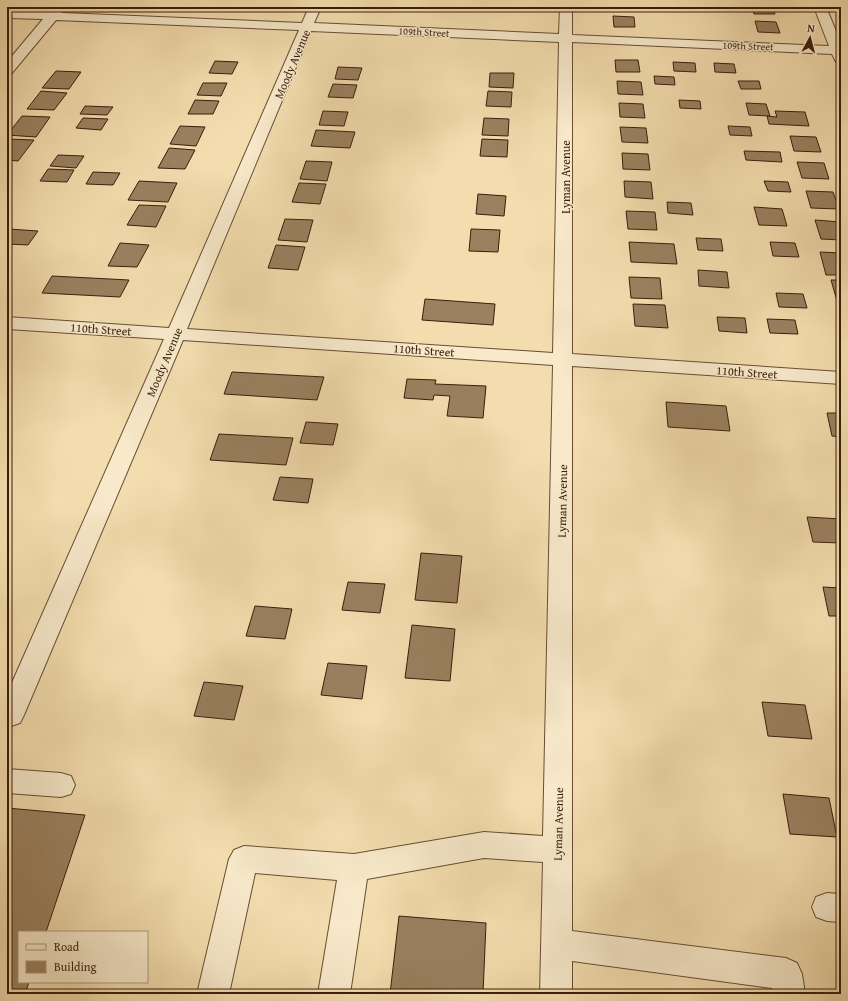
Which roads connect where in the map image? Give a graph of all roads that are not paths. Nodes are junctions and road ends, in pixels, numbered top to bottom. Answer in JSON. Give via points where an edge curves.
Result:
{"nodes":[{"id":1,"x":315,"y":7,"type":"edge"},
{"id":2,"x":566,"y":7,"type":"edge"},
{"id":3,"x":820,"y":7,"type":"edge"},
{"id":4,"x":56,"y":11,"type":"edge"},
{"id":5,"x":7,"y":14,"type":"edge"},
{"id":6,"x":307,"y":27,"type":"junction"},
{"id":7,"x":565,"y":38,"type":"junction"},
{"id":8,"x":840,"y":53,"type":"edge"},
{"id":9,"x":7,"y":70,"type":"edge"},
{"id":10,"x":7,"y":322,"type":"edge"},
{"id":11,"x":176,"y":334,"type":"junction"},
{"id":12,"x":563,"y":359,"type":"junction"},
{"id":13,"x":841,"y":378,"type":"edge"},
{"id":14,"x":11,"y":715,"type":"dead end"},
{"id":15,"x":7,"y":781,"type":"edge"},
{"id":16,"x":61,"y":785,"type":"dead end"},
{"id":17,"x":557,"y":850,"type":"junction"},
{"id":18,"x":354,"y":868,"type":"junction"},
{"id":19,"x":556,"y":944,"type":"junction"},
{"id":20,"x":214,"y":994,"type":"edge"},
{"id":21,"x":334,"y":994,"type":"edge"},
{"id":22,"x":556,"y":994,"type":"edge"},
{"id":23,"x":789,"y":994,"type":"edge"}],
"edges":[{"from":1,"to":6,"type":"street","name":"Moody Avenue"},
{"from":2,"to":7,"type":"street","name":"Lyman Avenue"},
{"from":3,"to":8,"type":"street"},
{"from":4,"to":5,"type":"street","name":"109th Street"},
{"from":4,"to":6,"type":"street","name":"109th Street"},
{"from":4,"to":9,"type":"street"},
{"from":6,"to":7,"type":"street","name":"109th Street"},
{"from":6,"to":11,"type":"street","name":"Moody Avenue"},
{"from":7,"to":8,"type":"street","name":"109th Street"},
{"from":7,"to":12,"type":"street","name":"Lyman Avenue"},
{"from":10,"to":11,"type":"street","name":"110th Street"},
{"from":11,"to":12,"type":"street","name":"110th Street"},
{"from":11,"to":14,"type":"street","name":"Moody Avenue"},
{"from":12,"to":13,"type":"street","name":"110th Street"},
{"from":12,"to":17,"type":"street","name":"Lyman Avenue"},
{"from":15,"to":16,"type":"street"},
{"from":17,"to":18,"type":"street","via":[[484,845]]},
{"from":17,"to":19,"type":"street","name":"Lyman Avenue"},
{"from":18,"to":20,"type":"street","via":[[244,859]]},
{"from":18,"to":21,"type":"street"},
{"from":19,"to":22,"type":"street","name":"Lyman Avenue"},
{"from":19,"to":23,"type":"street","via":[[786,974]]}]}
